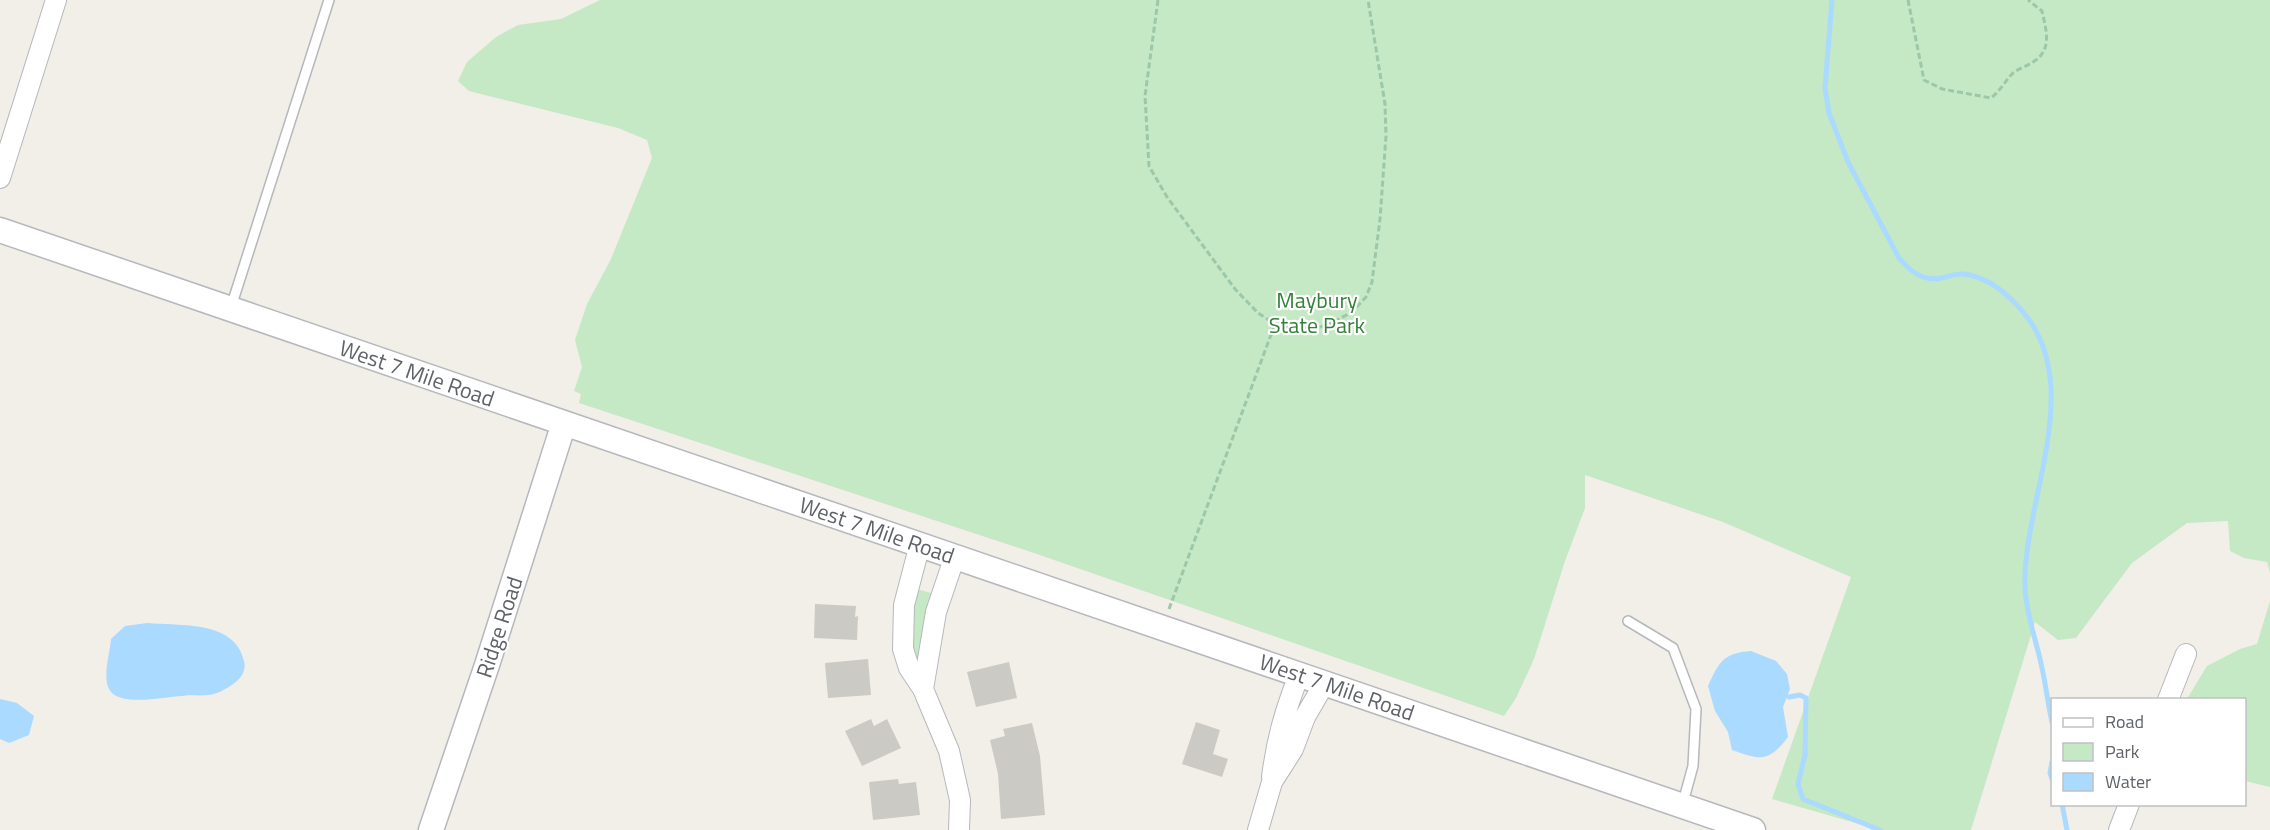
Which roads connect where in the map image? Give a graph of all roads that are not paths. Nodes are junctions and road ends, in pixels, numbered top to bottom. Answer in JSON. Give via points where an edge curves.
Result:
{"nodes":[{"id":1,"x":56,"y":0,"type":"edge"},
{"id":2,"x":329,"y":0,"type":"edge"},
{"id":3,"x":0,"y":178,"type":"edge"},
{"id":4,"x":0,"y":230,"type":"edge"},
{"id":5,"x":230,"y":309,"type":"junction"},
{"id":6,"x":564,"y":423,"type":"junction"},
{"id":7,"x":920,"y":544,"type":"junction"},
{"id":8,"x":955,"y":556,"type":"junction"},
{"id":9,"x":1628,"y":621,"type":"dead end"},
{"id":10,"x":2186,"y":654,"type":"dead end"},
{"id":11,"x":1299,"y":675,"type":"junction"},
{"id":12,"x":1324,"y":684,"type":"junction"},
{"id":13,"x":923,"y":689,"type":"junction"},
{"id":14,"x":2168,"y":698,"type":"edge"},
{"id":15,"x":1272,"y":782,"type":"junction"},
{"id":16,"x":1682,"y":806,"type":"junction"},
{"id":17,"x":2128,"y":806,"type":"edge"},
{"id":18,"x":431,"y":830,"type":"edge"},
{"id":19,"x":959,"y":830,"type":"edge"},
{"id":20,"x":1258,"y":830,"type":"edge"},
{"id":21,"x":1753,"y":830,"type":"edge"},
{"id":22,"x":2119,"y":830,"type":"edge"}],
"edges":[{"from":1,"to":3,"type":"street"},
{"from":2,"to":5,"type":"lane"},
{"from":4,"to":5,"type":"street","name":"West 7 Mile Road"},
{"from":5,"to":6,"type":"street","name":"West 7 Mile Road"},
{"from":6,"to":7,"type":"street","name":"West 7 Mile Road"},
{"from":6,"to":18,"type":"street","name":"Ridge Road"},
{"from":7,"to":8,"type":"street","name":"West 7 Mile Road"},
{"from":7,"to":13,"type":"street","via":[[904,605],[903,649],[909,668]]},
{"from":8,"to":11,"type":"street","name":"West 7 Mile Road"},
{"from":8,"to":13,"type":"street","via":[[936,612]]},
{"from":9,"to":16,"type":"lane","via":[[1672,648],[1696,709],[1694,766]]},
{"from":10,"to":14,"type":"street"},
{"from":11,"to":12,"type":"street","name":"West 7 Mile Road"},
{"from":11,"to":15,"type":"street","via":[[1276,743]]},
{"from":12,"to":15,"type":"street","via":[[1293,749]]},
{"from":12,"to":16,"type":"street","name":"West 7 Mile Road"},
{"from":13,"to":19,"type":"street","via":[[949,751],[960,800]]},
{"from":15,"to":20,"type":"street"},
{"from":16,"to":21,"type":"street","name":"West 7 Mile Road"},
{"from":17,"to":22,"type":"street"}]}
